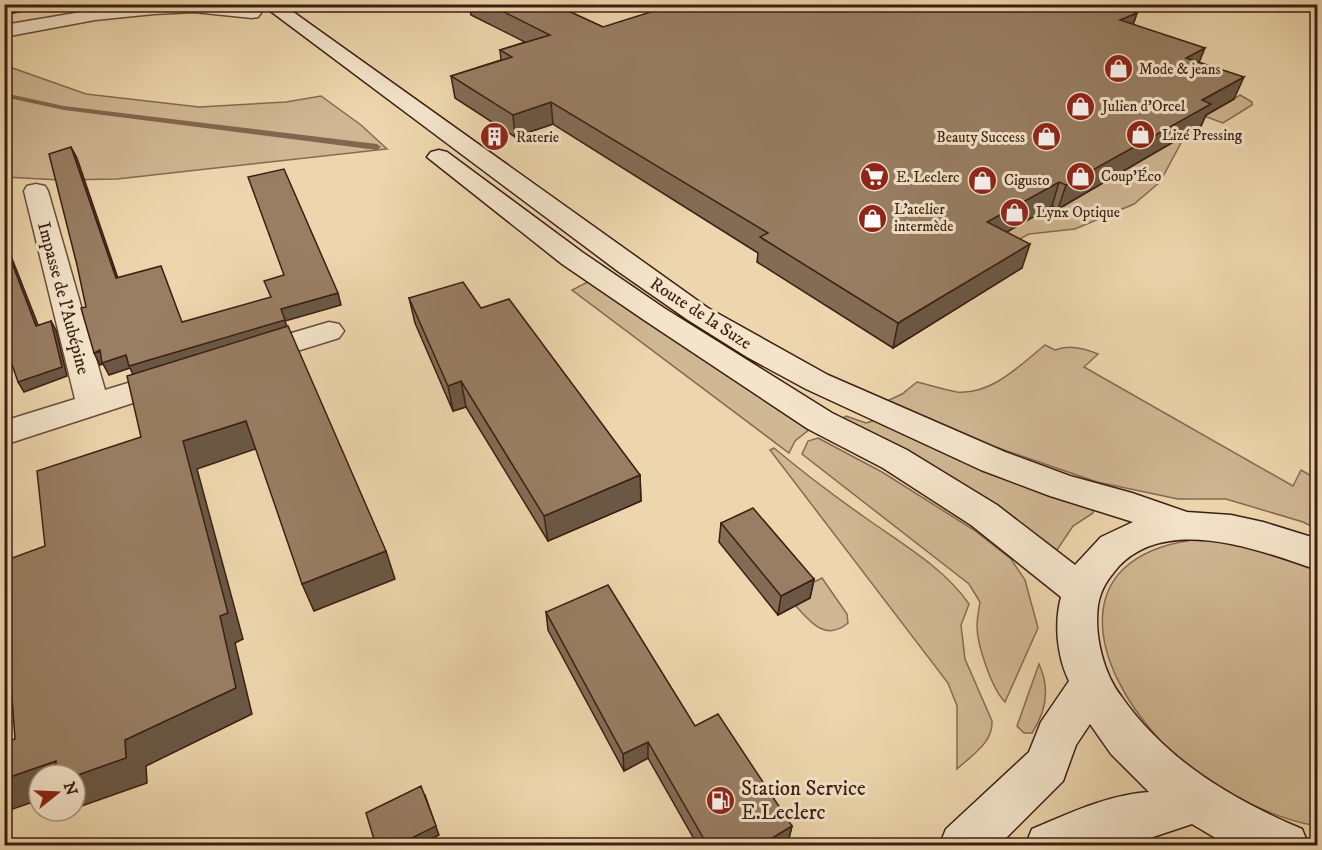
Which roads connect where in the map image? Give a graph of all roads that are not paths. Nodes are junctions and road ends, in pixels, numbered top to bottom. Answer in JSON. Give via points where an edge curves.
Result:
{"nodes":[{"id":1,"x":132,"y":4,"type":"edge"},
{"id":2,"x":155,"y":4,"type":"edge"},
{"id":3,"x":257,"y":7,"type":"edge"},
{"id":4,"x":96,"y":15,"type":"junction"},
{"id":5,"x":4,"y":31,"type":"edge"},
{"id":6,"x":307,"y":55,"type":"dead end"},
{"id":7,"x":390,"y":119,"type":"dead end"},
{"id":8,"x":36,"y":191,"type":"dead end"},
{"id":9,"x":329,"y":331,"type":"dead end"},
{"id":10,"x":93,"y":405,"type":"junction"},
{"id":11,"x":4,"y":433,"type":"edge"},
{"id":12,"x":1184,"y":526,"type":"junction"},
{"id":13,"x":1317,"y":555,"type":"edge"},
{"id":14,"x":1081,"y":591,"type":"junction"},
{"id":15,"x":1091,"y":683,"type":"junction"},
{"id":16,"x":1196,"y":800,"type":"junction"},
{"id":17,"x":963,"y":846,"type":"edge"},
{"id":18,"x":1049,"y":846,"type":"edge"},
{"id":19,"x":1285,"y":846,"type":"edge"}],
"edges":[{"from":1,"to":4,"type":"main road"},
{"from":2,"to":4,"type":"main road"},
{"from":3,"to":4,"type":"main road","via":[[195,6]]},
{"from":3,"to":6,"type":"main road"},
{"from":3,"to":12,"type":"main road","name":"Route de la Suze","via":[[688,307],[758,350],[817,382],[993,461]]},
{"from":4,"to":5,"type":"main road"},
{"from":7,"to":14,"type":"main road","name":"Route de la Suze","via":[[572,258],[820,421],[895,459],[984,516]]},
{"from":8,"to":10,"type":"main road","name":"Impasse de l'Aubépine"},
{"from":9,"to":10,"type":"main road"},
{"from":10,"to":11,"type":"main road"},
{"from":12,"to":13,"type":"main road","via":[[1249,532]]},
{"from":12,"to":14,"type":"main road","via":[[1149,532],[1119,545],[1096,565]]},
{"from":14,"to":15,"type":"main road","via":[[1078,640]]},
{"from":15,"to":16,"type":"main road","via":[[1143,756]]},
{"from":15,"to":17,"type":"main road","via":[[1057,737],[1047,766]]},
{"from":16,"to":18,"type":"main road","via":[[1097,826]]},
{"from":16,"to":19,"type":"main road","via":[[1233,823]]}]}
